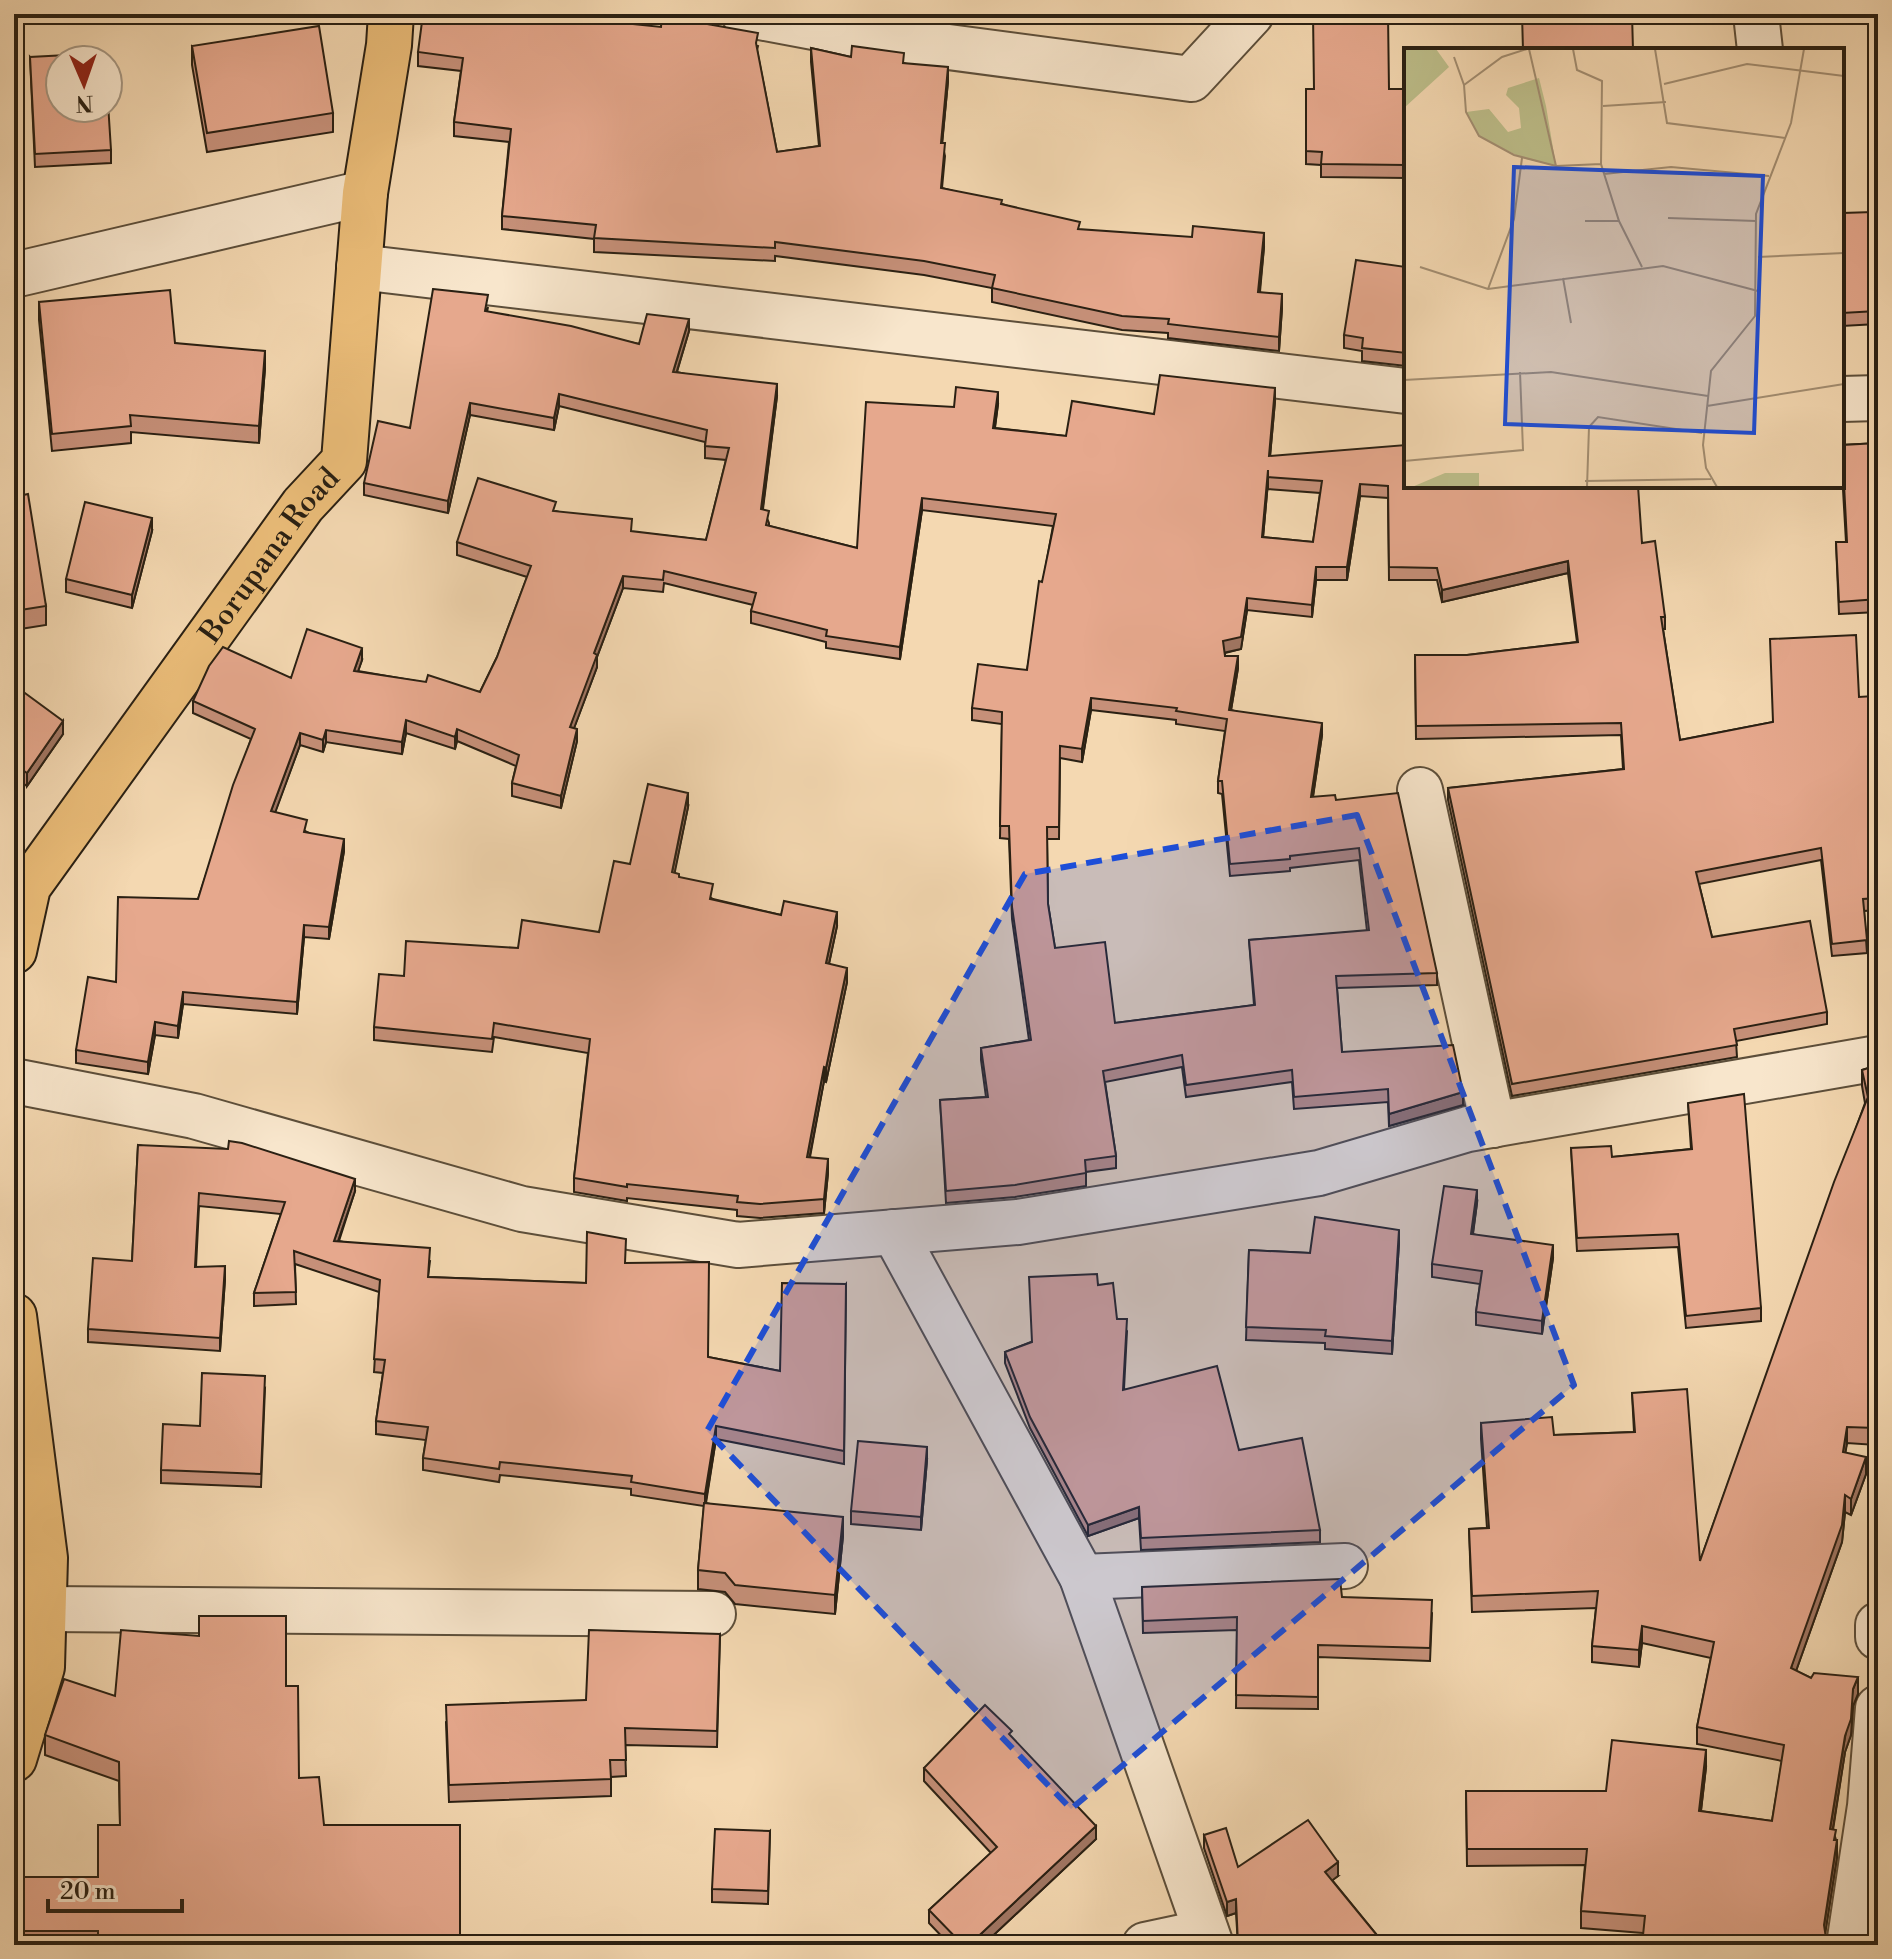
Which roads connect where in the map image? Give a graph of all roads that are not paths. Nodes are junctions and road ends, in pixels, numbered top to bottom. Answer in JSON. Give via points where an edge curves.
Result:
{"nodes":[{"id":1,"x":391,"y":14,"type":"edge"},
{"id":2,"x":744,"y":14,"type":"edge"},
{"id":3,"x":1251,"y":14,"type":"edge"},
{"id":4,"x":1756,"y":14,"type":"edge"},
{"id":5,"x":1760,"y":48,"type":"edge"},
{"id":6,"x":365,"y":193,"type":"junction"},
{"id":7,"x":359,"y":267,"type":"junction"},
{"id":8,"x":14,"y":275,"type":"edge"},
{"id":9,"x":1404,"y":391,"type":"edge"},
{"id":10,"x":1878,"y":398,"type":"edge"},
{"id":11,"x":1844,"y":399,"type":"edge"},
{"id":12,"x":1420,"y":790,"type":"dead end"},
{"id":13,"x":14,"y":951,"type":"edge"},
{"id":14,"x":1878,"y":1058,"type":"edge"},
{"id":15,"x":14,"y":1081,"type":"edge"},
{"id":16,"x":1493,"y":1125,"type":"junction"},
{"id":17,"x":894,"y":1232,"type":"junction"},
{"id":18,"x":15,"y":1333,"type":"edge"},
{"id":19,"x":1345,"y":1566,"type":"dead end"},
{"id":20,"x":1082,"y":1577,"type":"junction"},
{"id":21,"x":44,"y":1609,"type":"junction"},
{"id":22,"x":713,"y":1614,"type":"dead end"},
{"id":23,"x":1878,"y":1625,"type":"edge"},
{"id":24,"x":1878,"y":1637,"type":"edge"},
{"id":25,"x":1878,"y":1708,"type":"edge"},
{"id":26,"x":14,"y":1759,"type":"edge"},
{"id":27,"x":1209,"y":1939,"type":"edge"},
{"id":28,"x":1145,"y":1945,"type":"edge"},
{"id":29,"x":1849,"y":1945,"type":"edge"}],
"edges":[{"from":1,"to":6,"type":"main road","name":"Borupana Road"},
{"from":2,"to":3,"type":"street","via":[[850,34],[1191,79]]},
{"from":4,"to":5,"type":"street"},
{"from":6,"to":7,"type":"main road","name":"Borupana Road"},
{"from":6,"to":8,"type":"street"},
{"from":7,"to":9,"type":"street"},
{"from":7,"to":13,"type":"main road","name":"Borupana Road","via":[[344,461],[303,505],[28,887]]},
{"from":10,"to":11,"type":"street"},
{"from":12,"to":16,"type":"street"},
{"from":14,"to":16,"type":"street"},
{"from":15,"to":17,"type":"street","via":[[194,1116],[522,1209],[738,1245]]},
{"from":16,"to":17,"type":"street","via":[[1319,1173],[1018,1222]]},
{"from":17,"to":20,"type":"street"},
{"from":18,"to":21,"type":"main road","via":[[45,1558]]},
{"from":19,"to":20,"type":"street"},
{"from":20,"to":27,"type":"street"},
{"from":21,"to":22,"type":"street"},
{"from":21,"to":26,"type":"main road","via":[[42,1667]]},
{"from":23,"to":24,"type":"street"},
{"from":25,"to":29,"type":"street"},
{"from":27,"to":28,"type":"street"}]}
